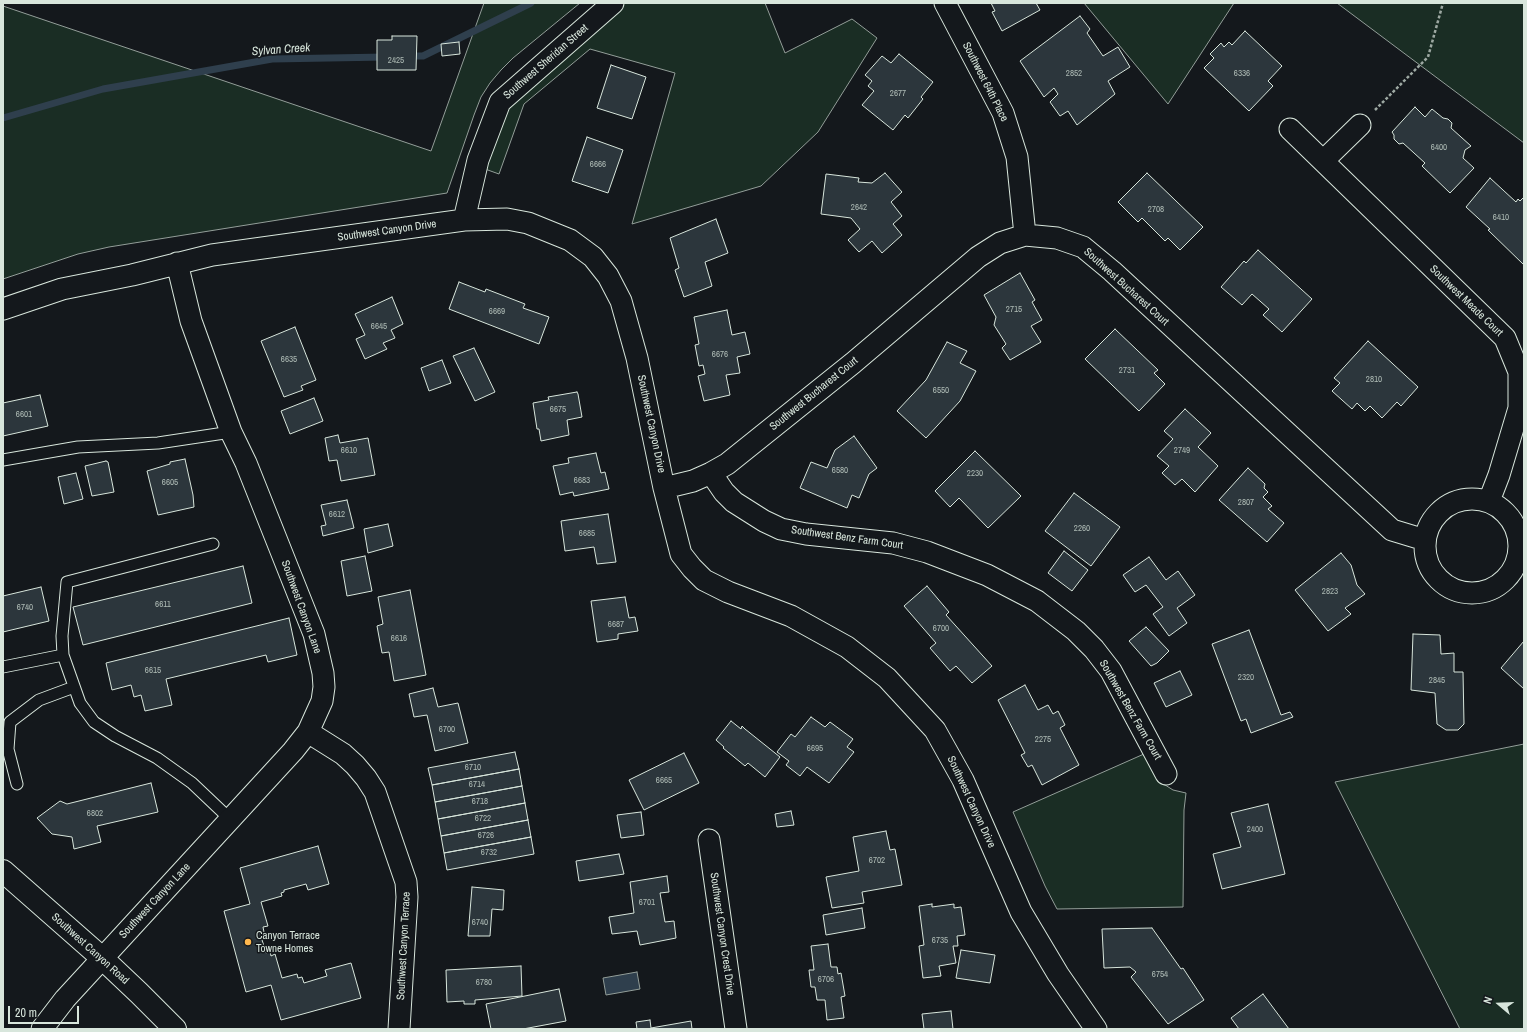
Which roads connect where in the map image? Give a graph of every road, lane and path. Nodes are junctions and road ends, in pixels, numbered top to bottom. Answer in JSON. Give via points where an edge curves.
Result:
{"nodes":[{"id":1,"x":613,"y":3,"type":"edge"},
{"id":2,"x":945,"y":3,"type":"edge"},
{"id":3,"x":1443,"y":3,"type":"edge"},
{"id":4,"x":1360,"y":125,"type":"joint"},
{"id":5,"x":1290,"y":129,"type":"dead end"},
{"id":6,"x":1323,"y":161,"type":"junction"},
{"id":7,"x":464,"y":220,"type":"junction"},
{"id":8,"x":1025,"y":235,"type":"junction"},
{"id":9,"x":177,"y":263,"type":"junction"},
{"id":10,"x":3,"y":310,"type":"edge"},
{"id":11,"x":231,"y":432,"type":"junction"},
{"id":12,"x":3,"y":460,"type":"edge"},
{"id":13,"x":711,"y":473,"type":"junction"},
{"id":14,"x":664,"y":488,"type":"junction"},
{"id":15,"x":1489,"y":501,"type":"junction"},
{"id":16,"x":1425,"y":540,"type":"junction"},
{"id":17,"x":213,"y":544,"type":"dead end"},
{"id":18,"x":62,"y":654,"type":"junction"},
{"id":19,"x":3,"y":667,"type":"edge"},
{"id":20,"x":74,"y":687,"type":"junction"},
{"id":21,"x":308,"y":732,"type":"junction"},
{"id":22,"x":1166,"y":774,"type":"dead end"},
{"id":23,"x":17,"y":784,"type":"dead end"},
{"id":24,"x":231,"y":820,"type":"junction"},
{"id":25,"x":709,"y":840,"type":"dead end"},
{"id":26,"x":3,"y":871,"type":"edge"},
{"id":27,"x":102,"y":958,"type":"junction"},
{"id":28,"x":42,"y":1029,"type":"edge"},
{"id":29,"x":175,"y":1029,"type":"edge"},
{"id":30,"x":399,"y":1029,"type":"edge"},
{"id":31,"x":736,"y":1029,"type":"edge"},
{"id":32,"x":1096,"y":1029,"type":"edge"}],
"edges":[{"from":1,"to":7,"type":"street","name":"Southwest Sheridan Street","via":[[500,102],[478,160]]},
{"from":2,"to":8,"type":"street","name":"Southwest 64th Place","via":[[1003,113],[1017,157]]},
{"from":3,"to":4,"type":"path","via":[[1428,57]]},
{"from":4,"to":6,"type":"street"},
{"from":5,"to":6,"type":"street","name":"Southwest Meade Court"},
{"from":6,"to":15,"type":"street","name":"Southwest Meade Court","via":[[1505,338],[1519,372],[1519,408]]},
{"from":7,"to":9,"type":"street","name":"Southwest Canyon Drive","via":[[212,255]]},
{"from":7,"to":14,"type":"street","name":"Southwest Canyon Drive","via":[[507,219],[528,223],[570,240],[592,257],[608,276],[621,301],[637,358]]},
{"from":8,"to":13,"type":"street","name":"Southwest Bucharest Court","via":[[1000,243],[978,257],[853,363],[727,464]]},
{"from":8,"to":16,"type":"street","name":"Southwest Bucharest Court","via":[[1057,238],[1083,247],[1392,530]]},
{"from":9,"to":10,"type":"street","name":"Southwest Canyon Drive","via":[[62,289]]},
{"from":9,"to":11,"type":"street","name":"Southwest Canyon Lane","via":[[191,321]]},
{"from":11,"to":12,"type":"lane","via":[[158,443],[78,447]]},
{"from":11,"to":21,"type":"street","name":"Southwest Canyon Lane","via":[[246,463],[314,634],[320,656],[324,687],[322,701]]},
{"from":13,"to":14,"type":"street","name":"Southwest Bucharest Court","via":[[693,481]]},
{"from":13,"to":22,"type":"street","name":"Southwest Benz Farm Court","via":[[734,502],[764,522],[781,529],[893,543],[927,552],[986,575],[1037,601],[1076,631],[1094,649]]},
{"from":14,"to":32,"type":"street","name":"Southwest Canyon Drive","via":[[681,554],[704,580],[791,616],[847,647],[887,678],[935,730],[963,780],[1021,912],[1058,974]]},
{"from":15,"to":16,"type":"street","via":[[1476,498],[1447,505],[1432,521]]},
{"from":15,"to":16,"type":"street","via":[[1499,506],[1510,517],[1520,543],[1517,562],[1509,576],[1495,587],[1479,593],[1461,592],[1444,584],[1432,571],[1426,557]]},
{"from":17,"to":18,"type":"lane","via":[[67,582]]},
{"from":18,"to":19,"type":"lane"},
{"from":18,"to":20,"type":"lane"},
{"from":20,"to":23,"type":"lane","via":[[39,700],[10,722],[8,749]]},
{"from":20,"to":24,"type":"lane","via":[[80,703],[94,722],[157,758],[192,783]]},
{"from":21,"to":24,"type":"street","name":"Southwest Canyon Lane"},
{"from":21,"to":30,"type":"street","name":"Southwest Canyon Terrace","via":[[343,754],[366,778],[375,792],[406,882]]},
{"from":24,"to":27,"type":"street","name":"Southwest Canyon Lane"},
{"from":25,"to":31,"type":"street","name":"Southwest Canyon Crest Drive"},
{"from":26,"to":27,"type":"main road","name":"Southwest Canyon Road"},
{"from":27,"to":28,"type":"street","name":"Southwest Canyon Lane"},
{"from":27,"to":29,"type":"main road","name":"Southwest Canyon Road"}]}
